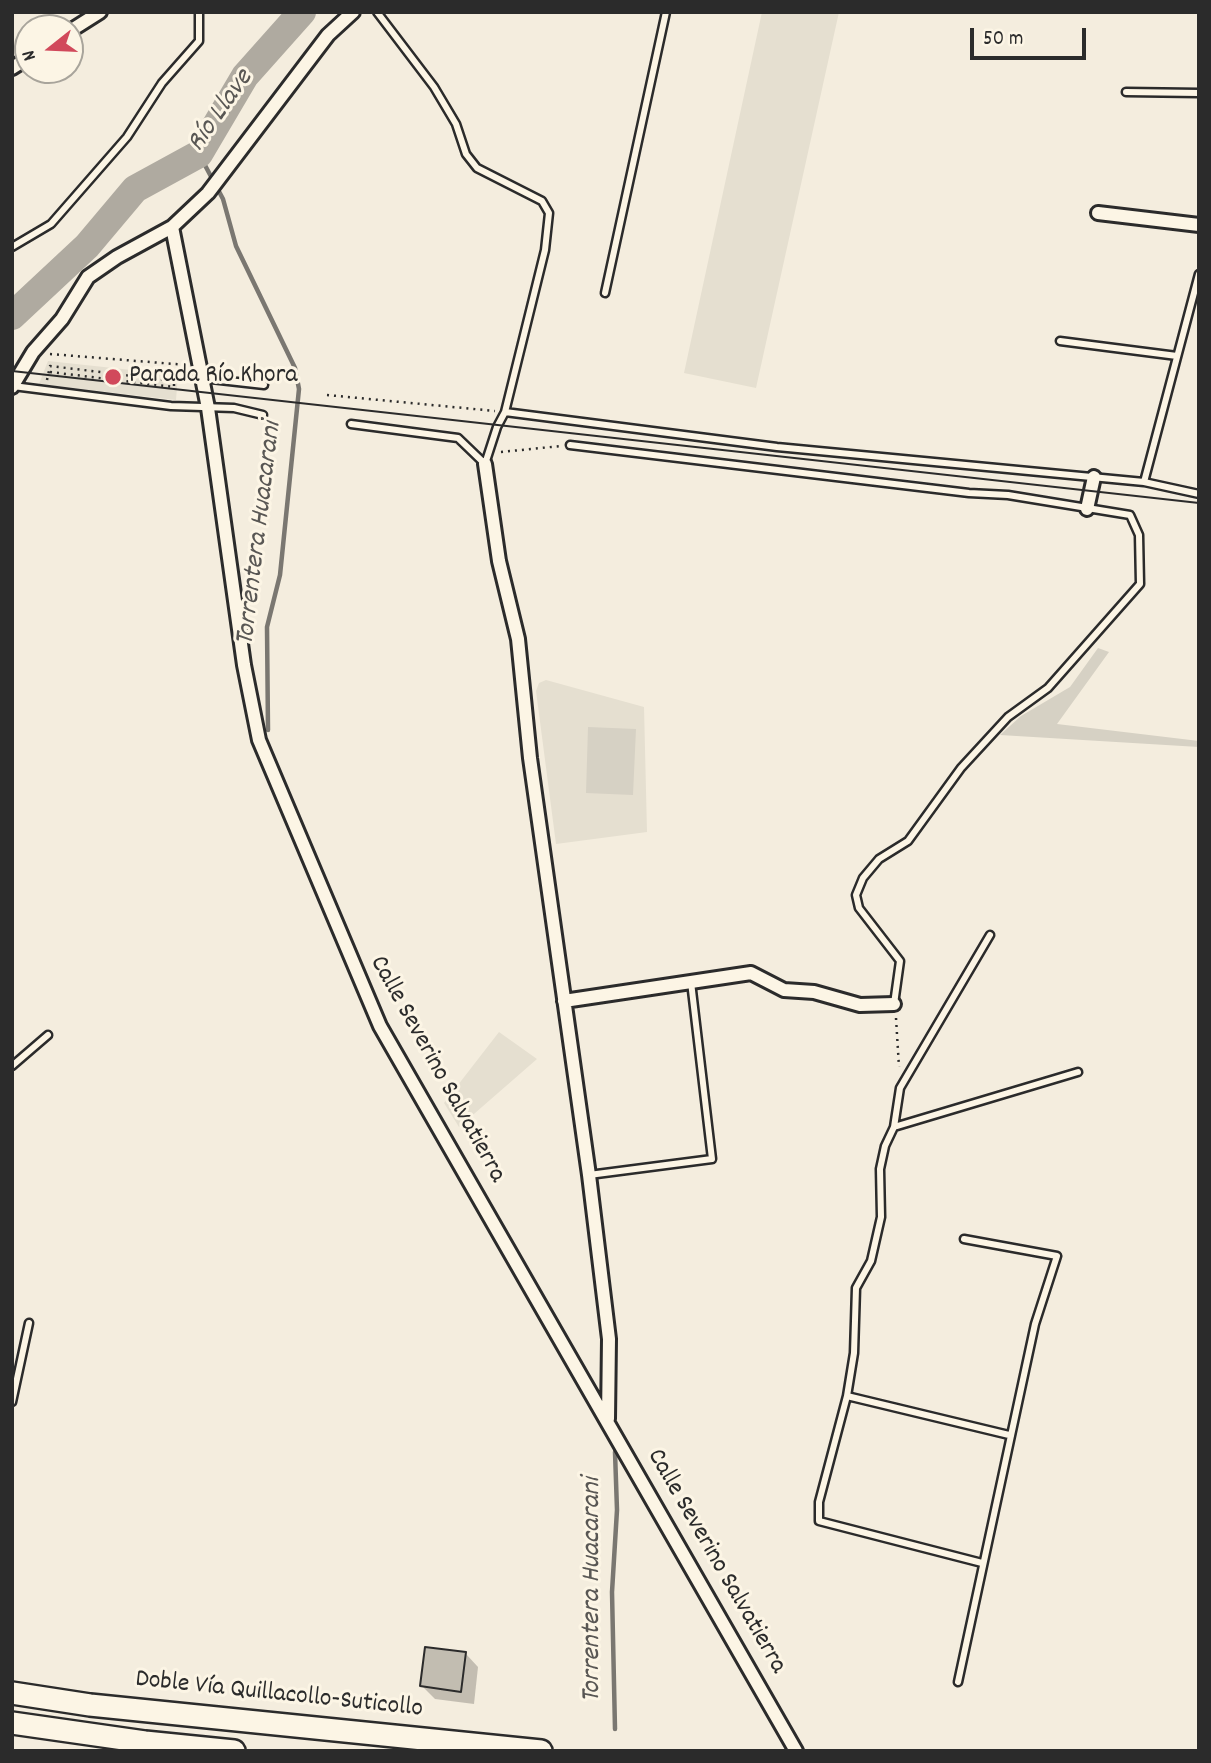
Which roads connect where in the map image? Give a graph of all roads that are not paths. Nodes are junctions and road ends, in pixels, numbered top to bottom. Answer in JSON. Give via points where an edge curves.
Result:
{"nodes":[{"id":1,"x":100,"y":12,"type":"edge"},
{"id":2,"x":198,"y":12,"type":"edge"},
{"id":3,"x":353,"y":12,"type":"edge"},
{"id":4,"x":377,"y":12,"type":"edge"},
{"id":5,"x":666,"y":12,"type":"edge"},
{"id":6,"x":84,"y":22,"type":"edge"},
{"id":7,"x":1126,"y":92,"type":"dead end"},
{"id":8,"x":1199,"y":93,"type":"edge"},
{"id":9,"x":1098,"y":213,"type":"dead end"},
{"id":10,"x":1199,"y":225,"type":"edge"},
{"id":11,"x":172,"y":227,"type":"junction"},
{"id":12,"x":12,"y":247,"type":"edge"},
{"id":13,"x":1199,"y":274,"type":"edge"},
{"id":14,"x":605,"y":293,"type":"dead end"},
{"id":15,"x":1060,"y":341,"type":"dead end"},
{"id":16,"x":1177,"y":356,"type":"junction"},
{"id":17,"x":201,"y":372,"type":"junction"},
{"id":18,"x":264,"y":384,"type":"dead end"},
{"id":19,"x":13,"y":386,"type":"edge"},
{"id":20,"x":208,"y":408,"type":"junction"},
{"id":21,"x":505,"y":412,"type":"junction"},
{"id":22,"x":263,"y":415,"type":"dead end"},
{"id":23,"x":351,"y":424,"type":"dead end"},
{"id":24,"x":570,"y":445,"type":"road end"},
{"id":25,"x":485,"y":464,"type":"junction"},
{"id":26,"x":1094,"y":477,"type":"junction"},
{"id":27,"x":1144,"y":482,"type":"junction"},
{"id":28,"x":1199,"y":494,"type":"edge"},
{"id":29,"x":1087,"y":509,"type":"junction"},
{"id":30,"x":990,"y":935,"type":"dead end"},
{"id":31,"x":691,"y":982,"type":"junction"},
{"id":32,"x":564,"y":1001,"type":"junction"},
{"id":33,"x":894,"y":1004,"type":"joint"},
{"id":34,"x":48,"y":1035,"type":"dead end"},
{"id":35,"x":12,"y":1066,"type":"edge"},
{"id":36,"x":1078,"y":1072,"type":"dead end"},
{"id":37,"x":894,"y":1128,"type":"junction"},
{"id":38,"x":589,"y":1175,"type":"junction"},
{"id":39,"x":964,"y":1239,"type":"dead end"},
{"id":40,"x":29,"y":1323,"type":"dead end"},
{"id":41,"x":847,"y":1396,"type":"junction"},
{"id":42,"x":12,"y":1402,"type":"edge"},
{"id":43,"x":608,"y":1419,"type":"junction"},
{"id":44,"x":1009,"y":1435,"type":"junction"},
{"id":45,"x":982,"y":1563,"type":"junction"},
{"id":46,"x":958,"y":1682,"type":"dead end"},
{"id":47,"x":12,"y":1693,"type":"edge"},
{"id":48,"x":12,"y":1723,"type":"edge"},
{"id":49,"x":234,"y":1751,"type":"edge"},
{"id":50,"x":541,"y":1751,"type":"edge"},
{"id":51,"x":796,"y":1751,"type":"edge"}],
"edges":[{"from":1,"to":6,"type":"street"},
{"from":2,"to":12,"type":"lane","via":[[199,41],[162,83],[127,137],[51,224]]},
{"from":3,"to":11,"type":"street","via":[[328,35],[223,178]]},
{"from":4,"to":21,"type":"lane","via":[[434,87],[477,168],[542,201],[549,213],[545,250]]},
{"from":5,"to":14,"type":"lane"},
{"from":7,"to":8,"type":"lane"},
{"from":9,"to":10,"type":"street"},
{"from":11,"to":17,"type":"street","name":"Calle Severino Salvatierra"},
{"from":11,"to":19,"type":"street","via":[[88,277]]},
{"from":13,"to":16,"type":"lane"},
{"from":15,"to":16,"type":"lane"},
{"from":16,"to":27,"type":"lane"},
{"from":17,"to":18,"type":"lane"},
{"from":17,"to":20,"type":"street","name":"Calle Severino Salvatierra"},
{"from":19,"to":20,"type":"lane"},
{"from":20,"to":22,"type":"lane"},
{"from":20,"to":43,"type":"street","name":"Calle Severino Salvatierra","via":[[259,740],[369,1004]]},
{"from":21,"to":25,"type":"lane"},
{"from":21,"to":26,"type":"lane","via":[[777,447]]},
{"from":23,"to":25,"type":"lane","via":[[458,438]]},
{"from":24,"to":29,"type":"lane","via":[[1008,495]]},
{"from":25,"to":32,"type":"street","via":[[499,561],[519,639],[530,758]]},
{"from":26,"to":27,"type":"lane"},
{"from":26,"to":29,"type":"street"},
{"from":27,"to":28,"type":"lane"},
{"from":29,"to":33,"type":"lane","via":[[1130,515],[1139,535],[1140,584],[1048,688],[1008,717],[970,758],[908,841],[879,859],[863,878],[856,895],[859,908],[900,961]]},
{"from":30,"to":37,"type":"lane","via":[[900,1088]]},
{"from":31,"to":32,"type":"street"},
{"from":31,"to":33,"type":"street","via":[[751,973],[784,990],[814,992],[860,1005]]},
{"from":31,"to":38,"type":"lane","via":[[712,1159]]},
{"from":32,"to":38,"type":"street"},
{"from":34,"to":35,"type":"lane"},
{"from":36,"to":37,"type":"lane"},
{"from":37,"to":41,"type":"lane","via":[[884,1146],[880,1169],[881,1217],[871,1261],[856,1288]]},
{"from":38,"to":43,"type":"street","via":[[609,1339]]},
{"from":39,"to":44,"type":"lane","via":[[1057,1256],[1035,1324]]},
{"from":40,"to":42,"type":"lane"},
{"from":41,"to":44,"type":"lane"},
{"from":41,"to":45,"type":"lane","via":[[819,1502],[819,1521]]},
{"from":43,"to":51,"type":"street","name":"Calle Severino Salvatierra"},
{"from":44,"to":45,"type":"lane"},
{"from":45,"to":46,"type":"lane"},
{"from":47,"to":50,"type":"highway","name":"Doble Vía Quillacollo-Suticollo"},
{"from":48,"to":49,"type":"highway"}]}
